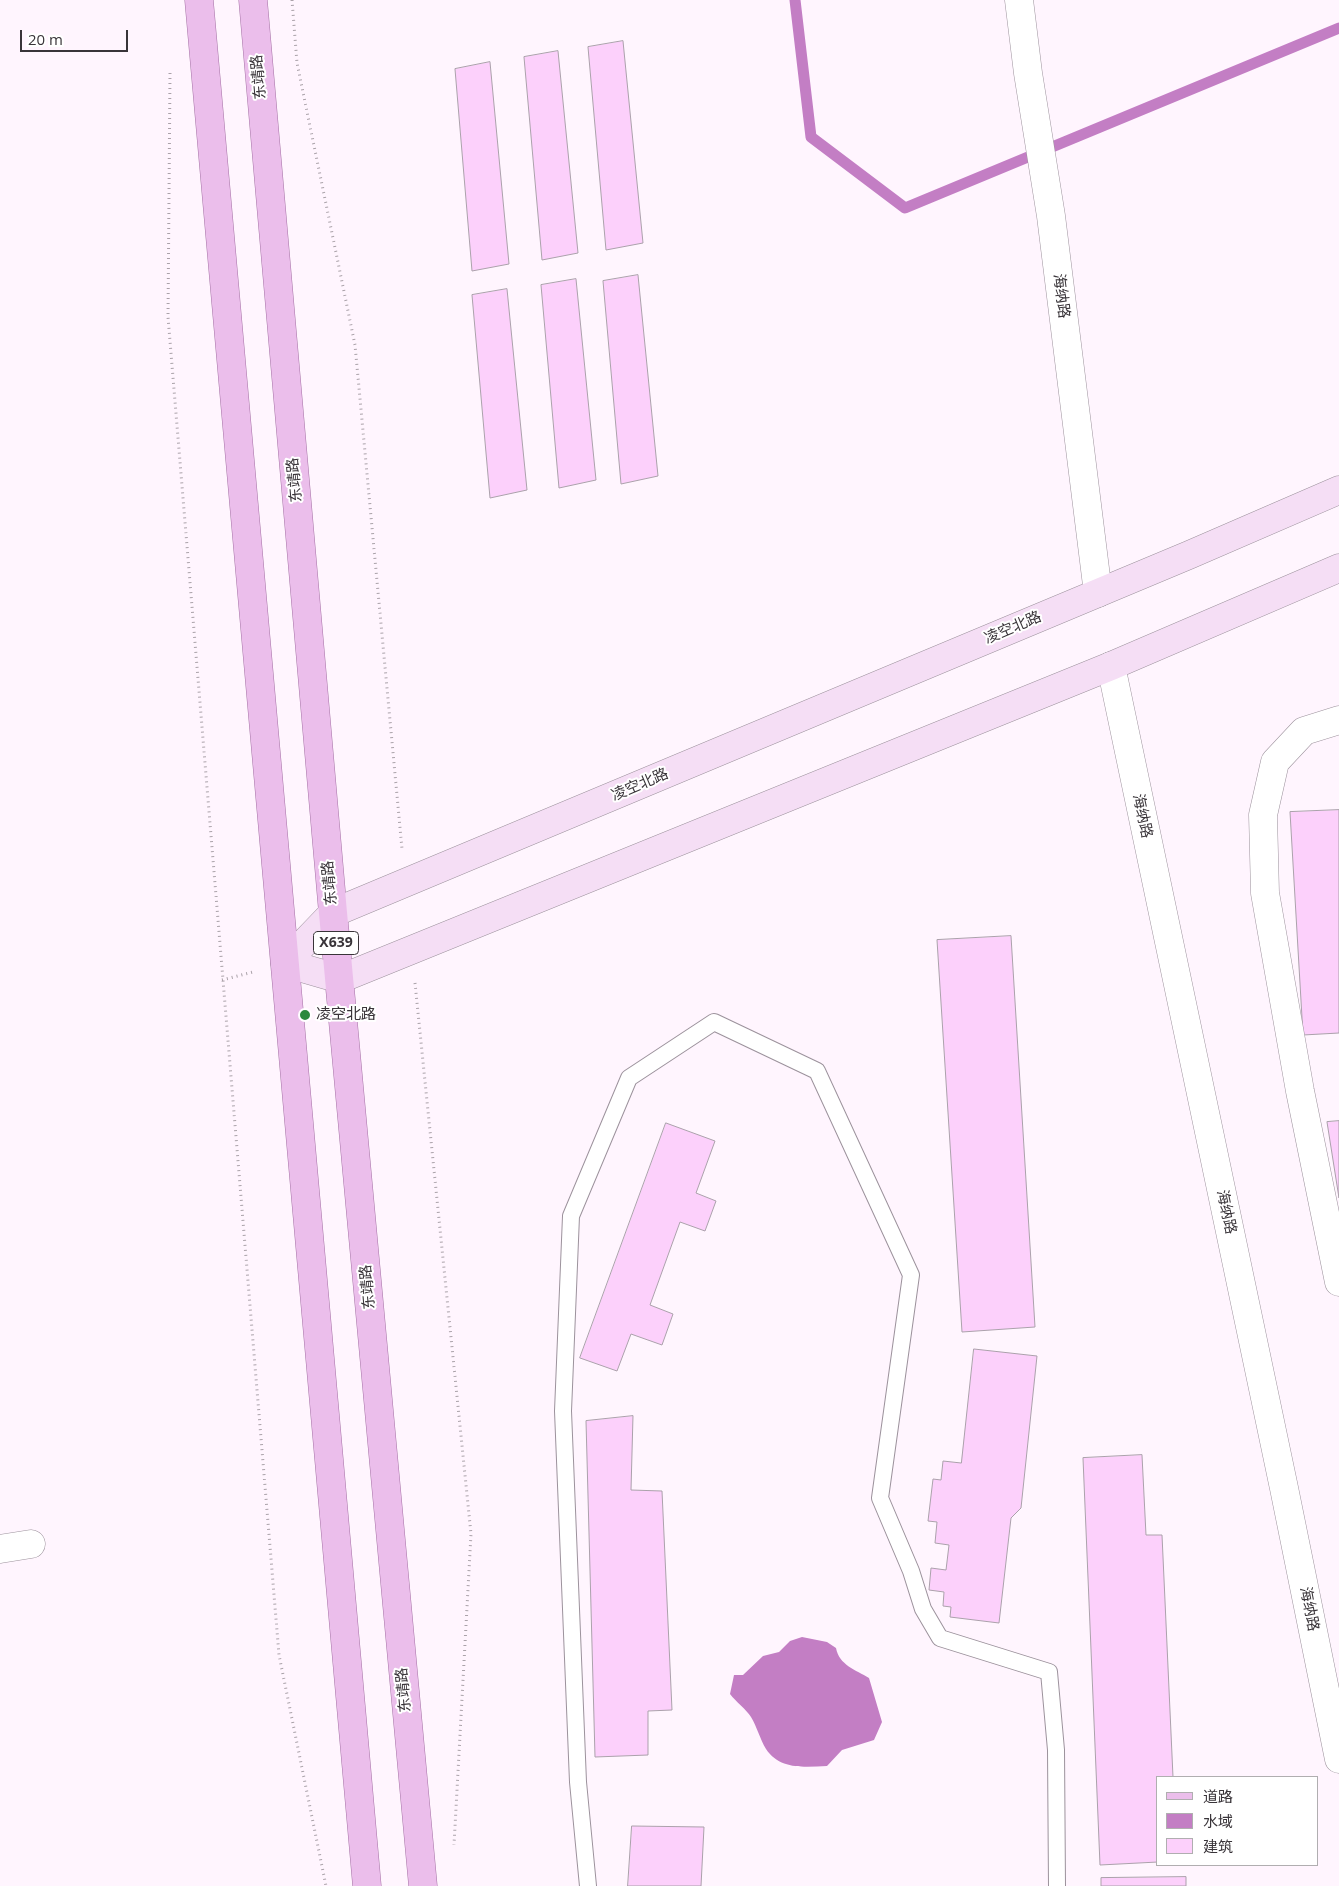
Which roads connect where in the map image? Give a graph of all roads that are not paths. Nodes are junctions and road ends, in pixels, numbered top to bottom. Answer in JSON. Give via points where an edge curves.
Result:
{"nodes":[{"id":1,"x":199,"y":0,"type":"edge"},
{"id":2,"x":253,"y":0,"type":"edge"},
{"id":3,"x":1019,"y":0,"type":"edge"},
{"id":4,"x":1339,"y":490,"type":"edge"},
{"id":5,"x":1339,"y":568,"type":"edge"},
{"id":6,"x":1098,"y":593,"type":"junction"},
{"id":7,"x":1111,"y":666,"type":"junction"},
{"id":8,"x":1339,"y":720,"type":"edge"},
{"id":9,"x":333,"y":913,"type":"junction"},
{"id":10,"x":285,"y":963,"type":"junction"},
{"id":11,"x":340,"y":979,"type":"junction"},
{"id":12,"x":1339,"y":1282,"type":"edge"},
{"id":13,"x":31,"y":1544,"type":"dead end"},
{"id":14,"x":0,"y":1549,"type":"edge"},
{"id":15,"x":1336,"y":1724,"type":"edge"},
{"id":16,"x":1339,"y":1758,"type":"edge"},
{"id":17,"x":367,"y":1886,"type":"edge"},
{"id":18,"x":423,"y":1886,"type":"edge"},
{"id":19,"x":588,"y":1886,"type":"edge"},
{"id":20,"x":1057,"y":1886,"type":"edge"}],
"edges":[{"from":1,"to":10,"type":"main road"},
{"from":2,"to":9,"type":"main road","name":"东靖路","number":"X639"},
{"from":3,"to":6,"type":"street","name":"海纳路","via":[[1051,216]]},
{"from":4,"to":6,"type":"main road","name":"凌空北路"},
{"from":5,"to":7,"type":"main road"},
{"from":6,"to":9,"type":"main road","name":"凌空北路"},
{"from":7,"to":11,"type":"main road"},
{"from":7,"to":15,"type":"street","name":"海纳路"},
{"from":8,"to":12,"type":"street","via":[[1304,731],[1275,762],[1263,815],[1265,893],[1300,1091]]},
{"from":9,"to":10,"type":"main road","name":"凌空北路"},
{"from":9,"to":11,"type":"main road","name":"东靖路","number":"X639"},
{"from":10,"to":11,"type":"main road"},
{"from":10,"to":17,"type":"main road"},
{"from":11,"to":18,"type":"main road","name":"东靖路","number":"X639"},
{"from":13,"to":14,"type":"street"},
{"from":15,"to":16,"type":"street","name":"海纳路"},
{"from":19,"to":20,"type":"lane","via":[[578,1782],[563,1411],[571,1216],[629,1078],[714,1022],[817,1072],[911,1274],[880,1498],[911,1571],[923,1609],[940,1638],[1049,1672],[1056,1750]]}]}
